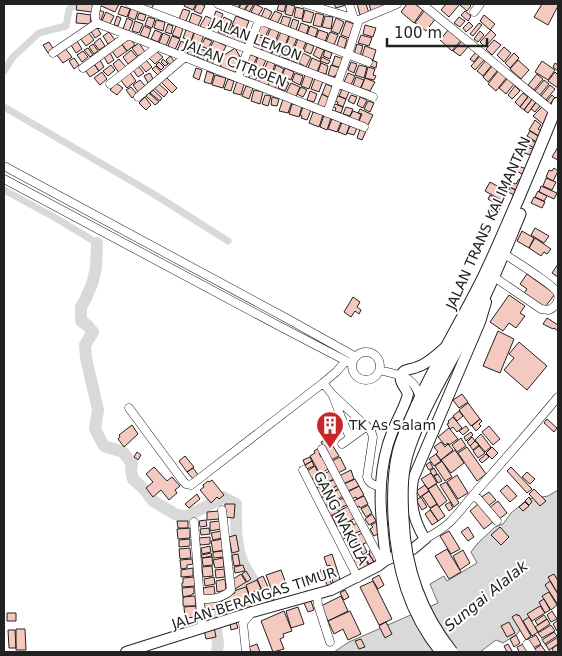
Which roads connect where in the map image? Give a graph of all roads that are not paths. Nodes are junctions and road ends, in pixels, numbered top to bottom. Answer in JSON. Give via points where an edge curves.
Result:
{"nodes":[{"id":1,"x":97,"y":4,"type":"edge"},
{"id":2,"x":130,"y":4,"type":"edge"},
{"id":3,"x":218,"y":4,"type":"edge"},
{"id":4,"x":306,"y":4,"type":"edge"},
{"id":5,"x":349,"y":4,"type":"edge"},
{"id":6,"x":394,"y":4,"type":"edge"},
{"id":7,"x":422,"y":4,"type":"edge"},
{"id":8,"x":480,"y":4,"type":"edge"},
{"id":9,"x":227,"y":5,"type":"edge"},
{"id":10,"x":474,"y":12,"type":"dead end"},
{"id":11,"x":259,"y":20,"type":"junction"},
{"id":12,"x":356,"y":20,"type":"junction"},
{"id":13,"x":97,"y":23,"type":"junction"},
{"id":14,"x":128,"y":35,"type":"junction"},
{"id":15,"x":157,"y":47,"type":"junction"},
{"id":16,"x":248,"y":49,"type":"junction"},
{"id":17,"x":53,"y":53,"type":"dead end"},
{"id":18,"x":348,"y":54,"type":"junction"},
{"id":19,"x":184,"y":57,"type":"junction"},
{"id":20,"x":368,"y":62,"type":"dead end"},
{"id":21,"x":83,"y":68,"type":"dead end"},
{"id":22,"x":238,"y":78,"type":"junction"},
{"id":23,"x":110,"y":84,"type":"dead end"},
{"id":24,"x":338,"y":84,"type":"junction"},
{"id":25,"x":138,"y":97,"type":"dead end"},
{"id":26,"x":372,"y":97,"type":"dead end"},
{"id":27,"x":557,"y":111,"type":"edge"},
{"id":28,"x":327,"y":113,"type":"junction"},
{"id":29,"x":364,"y":127,"type":"dead end"},
{"id":30,"x":4,"y":166,"type":"edge"},
{"id":31,"x":4,"y":180,"type":"edge"},
{"id":32,"x":503,"y":253,"type":"junction"},
{"id":33,"x":494,"y":276,"type":"junction"},
{"id":34,"x":486,"y":294,"type":"junction"},
{"id":35,"x":446,"y":347,"type":"junction"},
{"id":36,"x":351,"y":361,"type":"junction"},
{"id":37,"x":380,"y":370,"type":"junction"},
{"id":38,"x":401,"y":376,"type":"junction"},
{"id":39,"x":323,"y":383,"type":"junction"},
{"id":40,"x":332,"y":394,"type":"junction"},
{"id":41,"x":558,"y":396,"type":"edge"},
{"id":42,"x":420,"y":406,"type":"junction"},
{"id":43,"x":129,"y":408,"type":"dead end"},
{"id":44,"x":367,"y":426,"type":"junction"},
{"id":45,"x":350,"y":438,"type":"junction"},
{"id":46,"x":342,"y":444,"type":"dead end"},
{"id":47,"x":322,"y":449,"type":"dead end"},
{"id":48,"x":303,"y":470,"type":"dead end"},
{"id":49,"x":381,"y":487,"type":"junction"},
{"id":50,"x":474,"y":494,"type":"junction"},
{"id":51,"x":222,"y":510,"type":"dead end"},
{"id":52,"x":497,"y":521,"type":"dead end"},
{"id":53,"x":194,"y":522,"type":"dead end"},
{"id":54,"x":425,"y":539,"type":"junction"},
{"id":55,"x":384,"y":561,"type":"junction"},
{"id":56,"x":358,"y":578,"type":"junction"},
{"id":57,"x":318,"y":595,"type":"junction"},
{"id":58,"x":200,"y":599,"type":"junction"},
{"id":59,"x":252,"y":612,"type":"junction"},
{"id":60,"x":202,"y":628,"type":"junction"},
{"id":61,"x":330,"y":642,"type":"dead end"},
{"id":62,"x":527,"y":644,"type":"dead end"},
{"id":63,"x":126,"y":652,"type":"edge"},
{"id":64,"x":246,"y":652,"type":"edge"},
{"id":65,"x":441,"y":652,"type":"edge"},
{"id":66,"x":452,"y":652,"type":"edge"},
{"id":67,"x":532,"y":652,"type":"edge"}],
"edges":[{"from":1,"to":13,"type":"street"},
{"from":2,"to":16,"type":"street","name":"JALAN LEMON"},
{"from":3,"to":9,"type":"street"},
{"from":4,"to":12,"type":"street"},
{"from":5,"to":12,"type":"street"},
{"from":6,"to":12,"type":"street"},
{"from":7,"to":27,"type":"street"},
{"from":8,"to":10,"type":"street"},
{"from":9,"to":11,"type":"street"},
{"from":11,"to":16,"type":"street"},
{"from":11,"to":18,"type":"street"},
{"from":12,"to":18,"type":"street"},
{"from":13,"to":14,"type":"street","name":"JALAN CITROEN"},
{"from":13,"to":17,"type":"street"},
{"from":14,"to":15,"type":"street","name":"JALAN CITROEN"},
{"from":14,"to":21,"type":"street"},
{"from":15,"to":19,"type":"street","name":"JALAN CITROEN"},
{"from":15,"to":23,"type":"street"},
{"from":16,"to":22,"type":"street"},
{"from":16,"to":24,"type":"street","name":"JALAN LEMON"},
{"from":18,"to":20,"type":"street"},
{"from":18,"to":24,"type":"street"},
{"from":19,"to":22,"type":"street","name":"JALAN CITROEN"},
{"from":19,"to":25,"type":"street"},
{"from":22,"to":28,"type":"street","name":"JALAN CITROEN"},
{"from":24,"to":26,"type":"street","name":"JALAN LEMON"},
{"from":24,"to":28,"type":"street"},
{"from":27,"to":32,"type":"highway","name":"JALAN TRANS KALIMANTAN"},
{"from":27,"to":35,"type":"highway","name":"JALAN TRANS KALIMANTAN","via":[[483,278]]},
{"from":28,"to":29,"type":"street","name":"JALAN CITROEN"},
{"from":30,"to":36,"type":"street","via":[[286,318]]},
{"from":31,"to":36,"type":"street"},
{"from":32,"to":33,"type":"highway","name":"JALAN TRANS KALIMANTAN"},
{"from":32,"to":33,"type":"street","via":[[552,286],[558,294],[558,302],[549,310],[541,309]]},
{"from":33,"to":34,"type":"highway","name":"JALAN TRANS KALIMANTAN"},
{"from":34,"to":42,"type":"highway","name":"JALAN TRANS KALIMANTAN","via":[[437,386]]},
{"from":34,"to":54,"type":"main road","via":[[480,322],[413,479],[412,509]]},
{"from":35,"to":38,"type":"main road","via":[[418,367],[405,370]]},
{"from":35,"to":42,"type":"highway","name":"JALAN TRANS KALIMANTAN"},
{"from":36,"to":37,"type":"street","via":[[368,352],[377,358]]},
{"from":36,"to":37,"type":"street","via":[[355,375],[364,381],[375,378]]},
{"from":36,"to":39,"type":"street"},
{"from":37,"to":38,"type":"street"},
{"from":38,"to":42,"type":"street","via":[[417,388]]},
{"from":38,"to":49,"type":"main road","via":[[408,394],[407,401],[392,432]]},
{"from":39,"to":40,"type":"street"},
{"from":39,"to":43,"type":"street","via":[[191,485],[183,481]]},
{"from":40,"to":44,"type":"street"},
{"from":40,"to":45,"type":"street"},
{"from":41,"to":50,"type":"street"},
{"from":42,"to":65,"type":"highway","bridge":true,"via":[[400,446],[395,472],[396,540],[407,590]]},
{"from":42,"to":66,"type":"highway","bridge":true,"via":[[404,470],[404,539],[419,596],[431,622]]},
{"from":44,"to":45,"type":"street"},
{"from":44,"to":49,"type":"street","via":[[373,437],[367,477],[371,484]]},
{"from":45,"to":46,"type":"street"},
{"from":47,"to":55,"type":"street"},
{"from":48,"to":56,"type":"street","name":"GANG NAKULA"},
{"from":49,"to":55,"type":"main road"},
{"from":50,"to":52,"type":"street"},
{"from":50,"to":54,"type":"street","via":[[449,523]]},
{"from":51,"to":58,"type":"street","via":[[231,590],[216,599]]},
{"from":53,"to":58,"type":"street"},
{"from":54,"to":55,"type":"main road","name":"JALAN BERANGAS TIMUR","via":[[413,549]]},
{"from":55,"to":56,"type":"main road","name":"JALAN BERANGAS TIMUR"},
{"from":56,"to":57,"type":"main road","name":"JALAN BERANGAS TIMUR"},
{"from":57,"to":59,"type":"main road","name":"JALAN BERANGAS TIMUR"},
{"from":57,"to":61,"type":"street"},
{"from":58,"to":60,"type":"street"},
{"from":59,"to":60,"type":"main road","name":"JALAN BERANGAS TIMUR"},
{"from":59,"to":64,"type":"street","via":[[243,623]]},
{"from":60,"to":63,"type":"main road","name":"JALAN BERANGAS TIMUR"},
{"from":62,"to":67,"type":"street"}]}
